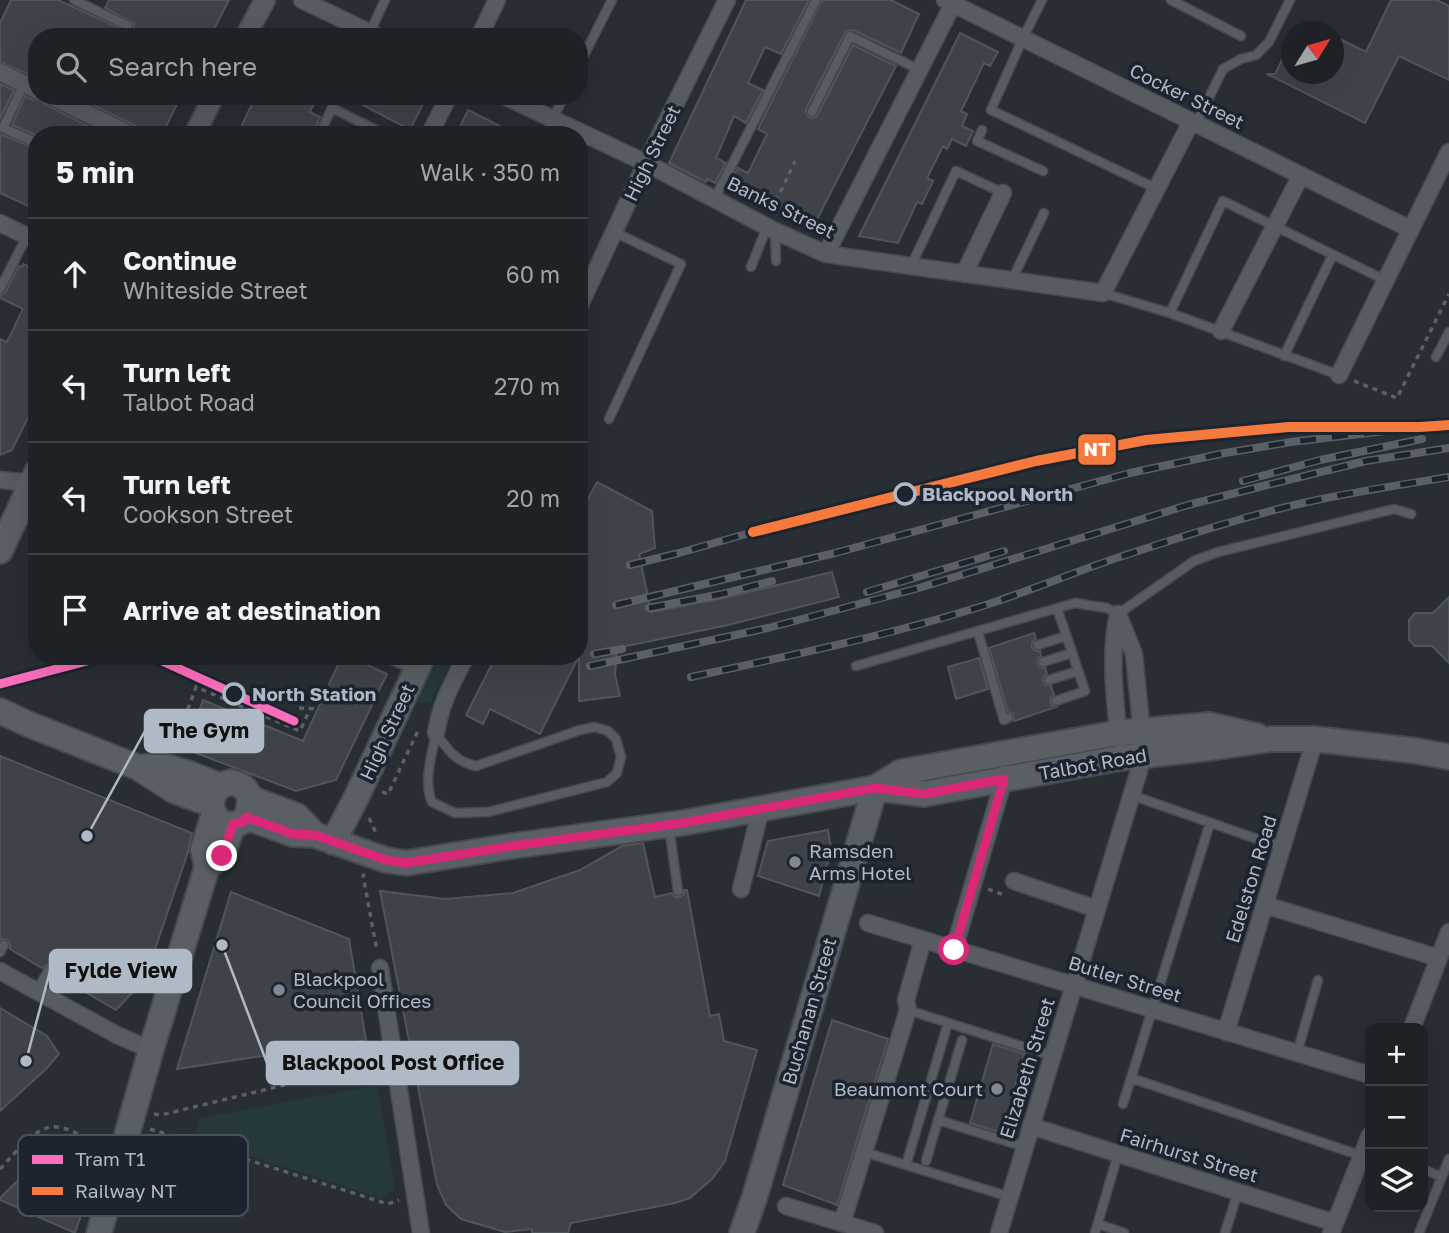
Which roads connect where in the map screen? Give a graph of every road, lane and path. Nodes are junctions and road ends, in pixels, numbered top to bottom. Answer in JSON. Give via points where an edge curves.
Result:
{"nodes":[{"id":1,"x":74,"y":0,"type":"edge"},
{"id":2,"x":265,"y":0,"type":"edge"},
{"id":3,"x":302,"y":0,"type":"edge"},
{"id":4,"x":385,"y":0,"type":"edge"},
{"id":5,"x":497,"y":0,"type":"edge"},
{"id":6,"x":611,"y":0,"type":"edge"},
{"id":7,"x":727,"y":0,"type":"edge"},
{"id":8,"x":816,"y":0,"type":"edge"},
{"id":9,"x":1042,"y":0,"type":"edge"},
{"id":10,"x":1171,"y":0,"type":"edge"},
{"id":11,"x":1290,"y":0,"type":"edge"},
{"id":12,"x":951,"y":1,"type":"edge"},
{"id":13,"x":128,"y":26,"type":"dead end"},
{"id":14,"x":250,"y":28,"type":"edge"},
{"id":15,"x":361,"y":28,"type":"edge"},
{"id":16,"x":376,"y":28,"type":"edge"},
{"id":17,"x":483,"y":28,"type":"edge"},
{"id":18,"x":1241,"y":36,"type":"dead end"},
{"id":19,"x":1023,"y":38,"type":"junction"},
{"id":20,"x":588,"y":47,"type":"edge"},
{"id":21,"x":920,"y":70,"type":"junction"},
{"id":22,"x":0,"y":72,"type":"edge"},
{"id":23,"x":28,"y":86,"type":"edge"},
{"id":24,"x":28,"y":92,"type":"edge"},
{"id":25,"x":67,"y":105,"type":"edge"},
{"id":26,"x":209,"y":105,"type":"edge"},
{"id":27,"x":444,"y":105,"type":"edge"},
{"id":28,"x":524,"y":105,"type":"edge"},
{"id":29,"x":560,"y":105,"type":"edge"},
{"id":30,"x":812,"y":112,"type":"dead end"},
{"id":31,"x":553,"y":118,"type":"junction"},
{"id":32,"x":1194,"y":123,"type":"junction"},
{"id":33,"x":106,"y":126,"type":"edge"},
{"id":34,"x":199,"y":126,"type":"edge"},
{"id":35,"x":323,"y":126,"type":"edge"},
{"id":36,"x":368,"y":126,"type":"edge"},
{"id":37,"x":434,"y":126,"type":"edge"},
{"id":38,"x":549,"y":126,"type":"edge"},
{"id":39,"x":570,"y":126,"type":"edge"},
{"id":40,"x":982,"y":130,"type":"dead end"},
{"id":41,"x":588,"y":135,"type":"edge"},
{"id":42,"x":28,"y":139,"type":"edge"},
{"id":43,"x":1449,"y":152,"type":"edge"},
{"id":44,"x":795,"y":161,"type":"dead end"},
{"id":45,"x":646,"y":163,"type":"junction"},
{"id":46,"x":1042,"y":171,"type":"dead end"},
{"id":47,"x":1301,"y":175,"type":"junction"},
{"id":48,"x":1157,"y":189,"type":"junction"},
{"id":49,"x":1003,"y":192,"type":"joint"},
{"id":50,"x":715,"y":198,"type":"junction"},
{"id":51,"x":1044,"y":213,"type":"dead end"},
{"id":52,"x":0,"y":223,"type":"edge"},
{"id":53,"x":1274,"y":227,"type":"junction"},
{"id":54,"x":769,"y":228,"type":"junction"},
{"id":55,"x":1410,"y":229,"type":"junction"},
{"id":56,"x":614,"y":232,"type":"junction"},
{"id":57,"x":28,"y":236,"type":"edge"},
{"id":58,"x":28,"y":244,"type":"edge"},
{"id":59,"x":827,"y":254,"type":"junction"},
{"id":60,"x":1332,"y":256,"type":"junction"},
{"id":61,"x":776,"y":261,"type":"dead end"},
{"id":62,"x":911,"y":265,"type":"junction"},
{"id":63,"x":751,"y":267,"type":"dead end"},
{"id":64,"x":964,"y":274,"type":"junction"},
{"id":65,"x":1012,"y":281,"type":"junction"},
{"id":66,"x":1385,"y":281,"type":"junction"},
{"id":67,"x":588,"y":288,"type":"edge"},
{"id":68,"x":0,"y":289,"type":"edge"},
{"id":69,"x":1103,"y":293,"type":"junction"},
{"id":70,"x":1449,"y":294,"type":"edge"},
{"id":71,"x":1170,"y":313,"type":"junction"},
{"id":72,"x":1222,"y":331,"type":"junction"},
{"id":73,"x":1449,"y":332,"type":"edge"},
{"id":74,"x":1284,"y":356,"type":"junction"},
{"id":75,"x":1436,"y":357,"type":"dead end"},
{"id":76,"x":1339,"y":375,"type":"junction"},
{"id":77,"x":609,"y":419,"type":"dead end"},
{"id":78,"x":0,"y":480,"type":"edge"},
{"id":79,"x":28,"y":483,"type":"edge"},
{"id":80,"x":28,"y":495,"type":"edge"},
{"id":81,"x":1412,"y":514,"type":"dead end"},
{"id":82,"x":0,"y":551,"type":"edge"},
{"id":83,"x":1057,"y":608,"type":"junction"},
{"id":84,"x":1118,"y":614,"type":"junction"},
{"id":85,"x":978,"y":632,"type":"junction"},
{"id":86,"x":1066,"y":636,"type":"junction"},
{"id":87,"x":1038,"y":645,"type":"dead end"},
{"id":88,"x":1072,"y":653,"type":"junction"},
{"id":89,"x":1043,"y":662,"type":"dead end"},
{"id":90,"x":420,"y":665,"type":"edge"},
{"id":91,"x":461,"y":665,"type":"edge"},
{"id":92,"x":856,"y":666,"type":"dead end"},
{"id":93,"x":1078,"y":671,"type":"junction"},
{"id":94,"x":1049,"y":680,"type":"dead end"},
{"id":95,"x":1056,"y":701,"type":"dead end"},
{"id":96,"x":299,"y":708,"type":"dead end"},
{"id":97,"x":310,"y":709,"type":"junction"},
{"id":98,"x":318,"y":709,"type":"dead end"},
{"id":99,"x":0,"y":711,"type":"edge"},
{"id":100,"x":1008,"y":718,"type":"dead end"},
{"id":101,"x":436,"y":733,"type":"junction"},
{"id":102,"x":1315,"y":739,"type":"junction"},
{"id":103,"x":1131,"y":744,"type":"junction"},
{"id":104,"x":1001,"y":754,"type":"junction"},
{"id":105,"x":1449,"y":757,"type":"edge"},
{"id":106,"x":137,"y":767,"type":"junction"},
{"id":107,"x":167,"y":767,"type":"junction"},
{"id":108,"x":1004,"y":779,"type":"junction"},
{"id":109,"x":875,"y":788,"type":"junction"},
{"id":110,"x":1131,"y":795,"type":"junction"},
{"id":111,"x":229,"y":807,"type":"junction"},
{"id":112,"x":351,"y":808,"type":"junction"},
{"id":113,"x":761,"y":808,"type":"junction"},
{"id":114,"x":1210,"y":823,"type":"junction"},
{"id":115,"x":668,"y":824,"type":"junction"},
{"id":116,"x":324,"y":838,"type":"junction"},
{"id":117,"x":1283,"y":846,"type":"junction"},
{"id":118,"x":378,"y":858,"type":"junction"},
{"id":119,"x":1014,"y":881,"type":"dead end"},
{"id":120,"x":741,"y":888,"type":"dead end"},
{"id":121,"x":678,"y":891,"type":"dead end"},
{"id":122,"x":1265,"y":905,"type":"junction"},
{"id":123,"x":1097,"y":909,"type":"junction"},
{"id":124,"x":868,"y":923,"type":"dead end"},
{"id":125,"x":1449,"y":932,"type":"edge"},
{"id":126,"x":923,"y":940,"type":"junction"},
{"id":127,"x":954,"y":950,"type":"junction"},
{"id":128,"x":1439,"y":958,"type":"junction"},
{"id":129,"x":380,"y":968,"type":"joint"},
{"id":130,"x":0,"y":971,"type":"edge"},
{"id":131,"x":48,"y":971,"type":"dead end"},
{"id":132,"x":1318,"y":980,"type":"dead end"},
{"id":133,"x":1073,"y":986,"type":"junction"},
{"id":134,"x":36,"y":992,"type":"junction"},
{"id":135,"x":908,"y":1010,"type":"junction"},
{"id":136,"x":1153,"y":1010,"type":"junction"},
{"id":137,"x":948,"y":1023,"type":"junction"},
{"id":138,"x":1414,"y":1023,"type":"edge"},
{"id":139,"x":1226,"y":1032,"type":"junction"},
{"id":140,"x":962,"y":1040,"type":"dead end"},
{"id":141,"x":151,"y":1050,"type":"junction"},
{"id":142,"x":1297,"y":1053,"type":"junction"},
{"id":143,"x":1052,"y":1056,"type":"junction"},
{"id":144,"x":394,"y":1058,"type":"junction"},
{"id":145,"x":1365,"y":1073,"type":"edge"},
{"id":146,"x":1131,"y":1078,"type":"junction"},
{"id":147,"x":1123,"y":1104,"type":"dead end"},
{"id":148,"x":132,"y":1118,"type":"junction"},
{"id":149,"x":938,"y":1120,"type":"junction"},
{"id":150,"x":1031,"y":1126,"type":"junction"},
{"id":151,"x":35,"y":1135,"type":"edge"},
{"id":152,"x":77,"y":1135,"type":"edge"},
{"id":153,"x":127,"y":1135,"type":"edge"},
{"id":154,"x":183,"y":1135,"type":"edge"},
{"id":155,"x":1365,"y":1146,"type":"edge"},
{"id":156,"x":1025,"y":1147,"type":"junction"},
{"id":157,"x":1366,"y":1149,"type":"edge"},
{"id":158,"x":18,"y":1151,"type":"edge"},
{"id":159,"x":864,"y":1152,"type":"junction"},
{"id":160,"x":1118,"y":1154,"type":"junction"},
{"id":161,"x":248,"y":1157,"type":"edge"},
{"id":162,"x":1449,"y":1159,"type":"edge"},
{"id":163,"x":926,"y":1161,"type":"dead end"},
{"id":164,"x":906,"y":1165,"type":"junction"},
{"id":165,"x":0,"y":1169,"type":"edge"},
{"id":166,"x":1428,"y":1171,"type":"edge"},
{"id":167,"x":1442,"y":1177,"type":"junction"},
{"id":168,"x":414,"y":1192,"type":"junction"},
{"id":169,"x":1238,"y":1192,"type":"junction"},
{"id":170,"x":1010,"y":1197,"type":"junction"},
{"id":171,"x":786,"y":1206,"type":"dead end"},
{"id":172,"x":104,"y":1216,"type":"edge"},
{"id":173,"x":835,"y":1223,"type":"junction"},
{"id":174,"x":1333,"y":1228,"type":"edge"},
{"id":175,"x":1096,"y":1229,"type":"edge"},
{"id":176,"x":99,"y":1233,"type":"edge"},
{"id":177,"x":421,"y":1233,"type":"edge"},
{"id":178,"x":742,"y":1233,"type":"edge"},
{"id":179,"x":875,"y":1233,"type":"edge"},
{"id":180,"x":999,"y":1233,"type":"edge"},
{"id":181,"x":1124,"y":1233,"type":"edge"},
{"id":182,"x":1224,"y":1233,"type":"edge"},
{"id":183,"x":1419,"y":1233,"type":"edge"}],
"edges":[{"from":1,"to":13,"type":"lane"},
{"from":2,"to":14,"type":"street"},
{"from":3,"to":15,"type":"street"},
{"from":4,"to":16,"type":"lane"},
{"from":5,"to":17,"type":"street"},
{"from":6,"to":20,"type":"lane"},
{"from":7,"to":45,"type":"street","name":"High Street"},
{"from":8,"to":50,"type":"lane"},
{"from":9,"to":19,"type":"lane"},
{"from":10,"to":18,"type":"lane"},
{"from":11,"to":32,"type":"lane","via":[[1269,42],[1256,55],[1223,69]]},
{"from":12,"to":19,"type":"street","name":"Cocker Street"},
{"from":12,"to":21,"type":"street"},
{"from":19,"to":32,"type":"street","name":"Cocker Street"},
{"from":19,"to":48,"type":"lane","via":[[990,112]]},
{"from":21,"to":30,"type":"lane","via":[[850,37]]},
{"from":21,"to":59,"type":"street"},
{"from":22,"to":23,"type":"street"},
{"from":24,"to":42,"type":"lane","via":[[4,128]]},
{"from":25,"to":33,"type":"street"},
{"from":26,"to":34,"type":"street"},
{"from":27,"to":37,"type":"street"},
{"from":28,"to":31,"type":"street","name":"Banks Street"},
{"from":29,"to":31,"type":"lane"},
{"from":31,"to":38,"type":"lane"},
{"from":31,"to":39,"type":"street","name":"Banks Street"},
{"from":32,"to":47,"type":"street","name":"Cocker Street"},
{"from":32,"to":48,"type":"street"},
{"from":35,"to":36,"type":"lane","via":[[332,108]]},
{"from":40,"to":46,"type":"lane","via":[[977,141]]},
{"from":41,"to":45,"type":"street","name":"Banks Street"},
{"from":43,"to":55,"type":"street"},
{"from":44,"to":54,"type":"path"},
{"from":45,"to":50,"type":"street","name":"Banks Street"},
{"from":45,"to":56,"type":"street","name":"High Street"},
{"from":47,"to":53,"type":"street"},
{"from":47,"to":55,"type":"street","name":"Cocker Street"},
{"from":48,"to":69,"type":"street"},
{"from":49,"to":62,"type":"lane","via":[[956,172]]},
{"from":49,"to":64,"type":"street"},
{"from":50,"to":54,"type":"street","name":"Banks Street"},
{"from":51,"to":65,"type":"lane"},
{"from":52,"to":57,"type":"street"},
{"from":53,"to":60,"type":"lane"},
{"from":53,"to":71,"type":"lane","via":[[1223,201]]},
{"from":53,"to":72,"type":"street"},
{"from":54,"to":59,"type":"street","name":"Banks Street"},
{"from":54,"to":61,"type":"lane"},
{"from":54,"to":63,"type":"lane"},
{"from":55,"to":66,"type":"street"},
{"from":56,"to":67,"type":"street","name":"High Street"},
{"from":56,"to":77,"type":"lane","via":[[681,264]]},
{"from":58,"to":68,"type":"lane"},
{"from":59,"to":62,"type":"street","name":"Banks Street"},
{"from":60,"to":66,"type":"lane"},
{"from":60,"to":74,"type":"lane"},
{"from":62,"to":64,"type":"street","name":"Banks Street"},
{"from":64,"to":65,"type":"street","name":"Banks Street"},
{"from":65,"to":69,"type":"street","name":"Banks Street"},
{"from":66,"to":76,"type":"street"},
{"from":69,"to":71,"type":"lane"},
{"from":70,"to":76,"type":"path","via":[[1397,398]]},
{"from":71,"to":72,"type":"lane"},
{"from":72,"to":74,"type":"lane"},
{"from":73,"to":75,"type":"lane"},
{"from":74,"to":76,"type":"lane"},
{"from":78,"to":79,"type":"street"},
{"from":80,"to":82,"type":"main road"},
{"from":81,"to":84,"type":"lane","via":[[1394,509],[1218,552],[1194,561]]},
{"from":83,"to":84,"type":"lane","via":[[1075,603]]},
{"from":83,"to":85,"type":"lane"},
{"from":83,"to":86,"type":"lane"},
{"from":84,"to":103,"type":"street","name":"Talbot Road","via":[[1114,652]]},
{"from":84,"to":103,"type":"street","name":"Talbot Road","via":[[1134,653]]},
{"from":85,"to":92,"type":"lane"},
{"from":85,"to":100,"type":"lane","via":[[1004,720]]},
{"from":86,"to":87,"type":"lane"},
{"from":86,"to":88,"type":"lane"},
{"from":88,"to":89,"type":"lane"},
{"from":88,"to":93,"type":"lane"},
{"from":90,"to":112,"type":"main road","name":"High Street"},
{"from":91,"to":101,"type":"street","via":[[439,712]]},
{"from":93,"to":94,"type":"lane"},
{"from":93,"to":95,"type":"lane","via":[[1085,691]]},
{"from":96,"to":97,"type":"path"},
{"from":97,"to":98,"type":"path"},
{"from":97,"to":107,"type":"path","via":[[300,731],[196,687]]},
{"from":99,"to":106,"type":"main road","name":"Talbot Road"},
{"from":101,"to":101,"type":"lane","via":[[460,761],[476,766],[595,727],[615,739],[620,765],[607,782],[597,785],[488,812],[455,813],[432,802],[429,794]]},
{"from":102,"to":103,"type":"main road","name":"Talbot Road","via":[[1270,739],[1210,748]]},
{"from":102,"to":105,"type":"main road","name":"Talbot Road"},
{"from":102,"to":117,"type":"street","name":"Edelston Road"},
{"from":103,"to":104,"type":"main road","name":"Talbot Road"},
{"from":103,"to":108,"type":"main road","name":"Talbot Road"},
{"from":103,"to":110,"type":"street","name":"Elizabeth Street"},
{"from":104,"to":108,"type":"street"},
{"from":104,"to":109,"type":"main road","name":"Talbot Road","via":[[901,772]]},
{"from":106,"to":107,"type":"main road","name":"Talbot Road"},
{"from":106,"to":111,"type":"main road","name":"Talbot Road","via":[[175,791]]},
{"from":107,"to":111,"type":"main road","name":"Talbot Road","via":[[190,774]]},
{"from":108,"to":109,"type":"main road","name":"Talbot Road","via":[[924,794]]},
{"from":108,"to":127,"type":"street"},
{"from":109,"to":113,"type":"main road","name":"Talbot Road"},
{"from":109,"to":178,"type":"main road","name":"Buchanan Street"},
{"from":110,"to":114,"type":"lane"},
{"from":110,"to":123,"type":"street","name":"Elizabeth Street"},
{"from":111,"to":116,"type":"main road","name":"Talbot Road","via":[[297,817]]},
{"from":111,"to":141,"type":"main road","via":[[203,849],[207,867]]},
{"from":112,"to":116,"type":"main road","name":"High Street"},
{"from":112,"to":118,"type":"main road","via":[[357,828]]},
{"from":113,"to":115,"type":"main road","name":"Talbot Road"},
{"from":113,"to":120,"type":"street"},
{"from":114,"to":117,"type":"lane"},
{"from":114,"to":136,"type":"lane"},
{"from":115,"to":118,"type":"main road","name":"Talbot Road","via":[[406,863]]},
{"from":115,"to":121,"type":"lane"},
{"from":116,"to":118,"type":"main road","name":"Talbot Road"},
{"from":117,"to":122,"type":"street","name":"Edelston Road"},
{"from":118,"to":129,"type":"path","via":[[386,880],[363,875]]},
{"from":119,"to":123,"type":"street"},
{"from":122,"to":128,"type":"street"},
{"from":122,"to":139,"type":"street","name":"Edelston Road"},
{"from":123,"to":133,"type":"street","name":"Elizabeth Street"},
{"from":124,"to":126,"type":"street","name":"Butler Street"},
{"from":125,"to":128,"type":"street"},
{"from":126,"to":127,"type":"street","name":"Butler Street"},
{"from":126,"to":135,"type":"street","via":[[906,1000]]},
{"from":127,"to":133,"type":"street","name":"Butler Street"},
{"from":128,"to":138,"type":"street"},
{"from":129,"to":144,"type":"street"},
{"from":130,"to":134,"type":"street"},
{"from":131,"to":134,"type":"lane"},
{"from":132,"to":142,"type":"lane"},
{"from":133,"to":136,"type":"street","name":"Butler Street"},
{"from":133,"to":143,"type":"street","name":"Elizabeth Street"},
{"from":134,"to":141,"type":"street"},
{"from":135,"to":137,"type":"lane"},
{"from":135,"to":159,"type":"street"},
{"from":136,"to":139,"type":"street","name":"Butler Street"},
{"from":136,"to":146,"type":"lane"},
{"from":137,"to":143,"type":"lane"},
{"from":137,"to":164,"type":"lane"},
{"from":139,"to":142,"type":"street","name":"Butler Street"},
{"from":140,"to":149,"type":"lane"},
{"from":141,"to":148,"type":"main road"},
{"from":142,"to":145,"type":"street","name":"Butler Street"},
{"from":143,"to":150,"type":"street","name":"Elizabeth Street"},
{"from":144,"to":148,"type":"path","via":[[161,1115]]},
{"from":144,"to":168,"type":"street"},
{"from":146,"to":147,"type":"lane"},
{"from":146,"to":155,"type":"lane"},
{"from":148,"to":153,"type":"main road"},
{"from":148,"to":154,"type":"path"},
{"from":149,"to":156,"type":"lane"},
{"from":149,"to":163,"type":"lane"},
{"from":150,"to":156,"type":"street","name":"Elizabeth Street"},
{"from":150,"to":160,"type":"street","name":"Fairhurst Street"},
{"from":151,"to":152,"type":"path","via":[[47,1127]]},
{"from":156,"to":170,"type":"street","name":"Elizabeth Street"},
{"from":157,"to":174,"type":"street"},
{"from":158,"to":165,"type":"path"},
{"from":159,"to":164,"type":"lane"},
{"from":159,"to":173,"type":"street"},
{"from":160,"to":169,"type":"street","name":"Fairhurst Street"},
{"from":160,"to":175,"type":"lane"},
{"from":161,"to":168,"type":"path","via":[[388,1204]]},
{"from":162,"to":167,"type":"lane"},
{"from":164,"to":170,"type":"lane"},
{"from":166,"to":167,"type":"lane"},
{"from":167,"to":183,"type":"lane"},
{"from":168,"to":177,"type":"street"},
{"from":169,"to":174,"type":"street","name":"Fairhurst Street"},
{"from":169,"to":182,"type":"lane"},
{"from":170,"to":180,"type":"street","name":"Elizabeth Street"},
{"from":171,"to":173,"type":"street"},
{"from":172,"to":176,"type":"main road"},
{"from":173,"to":179,"type":"street"},
{"from":175,"to":181,"type":"lane"}]}
